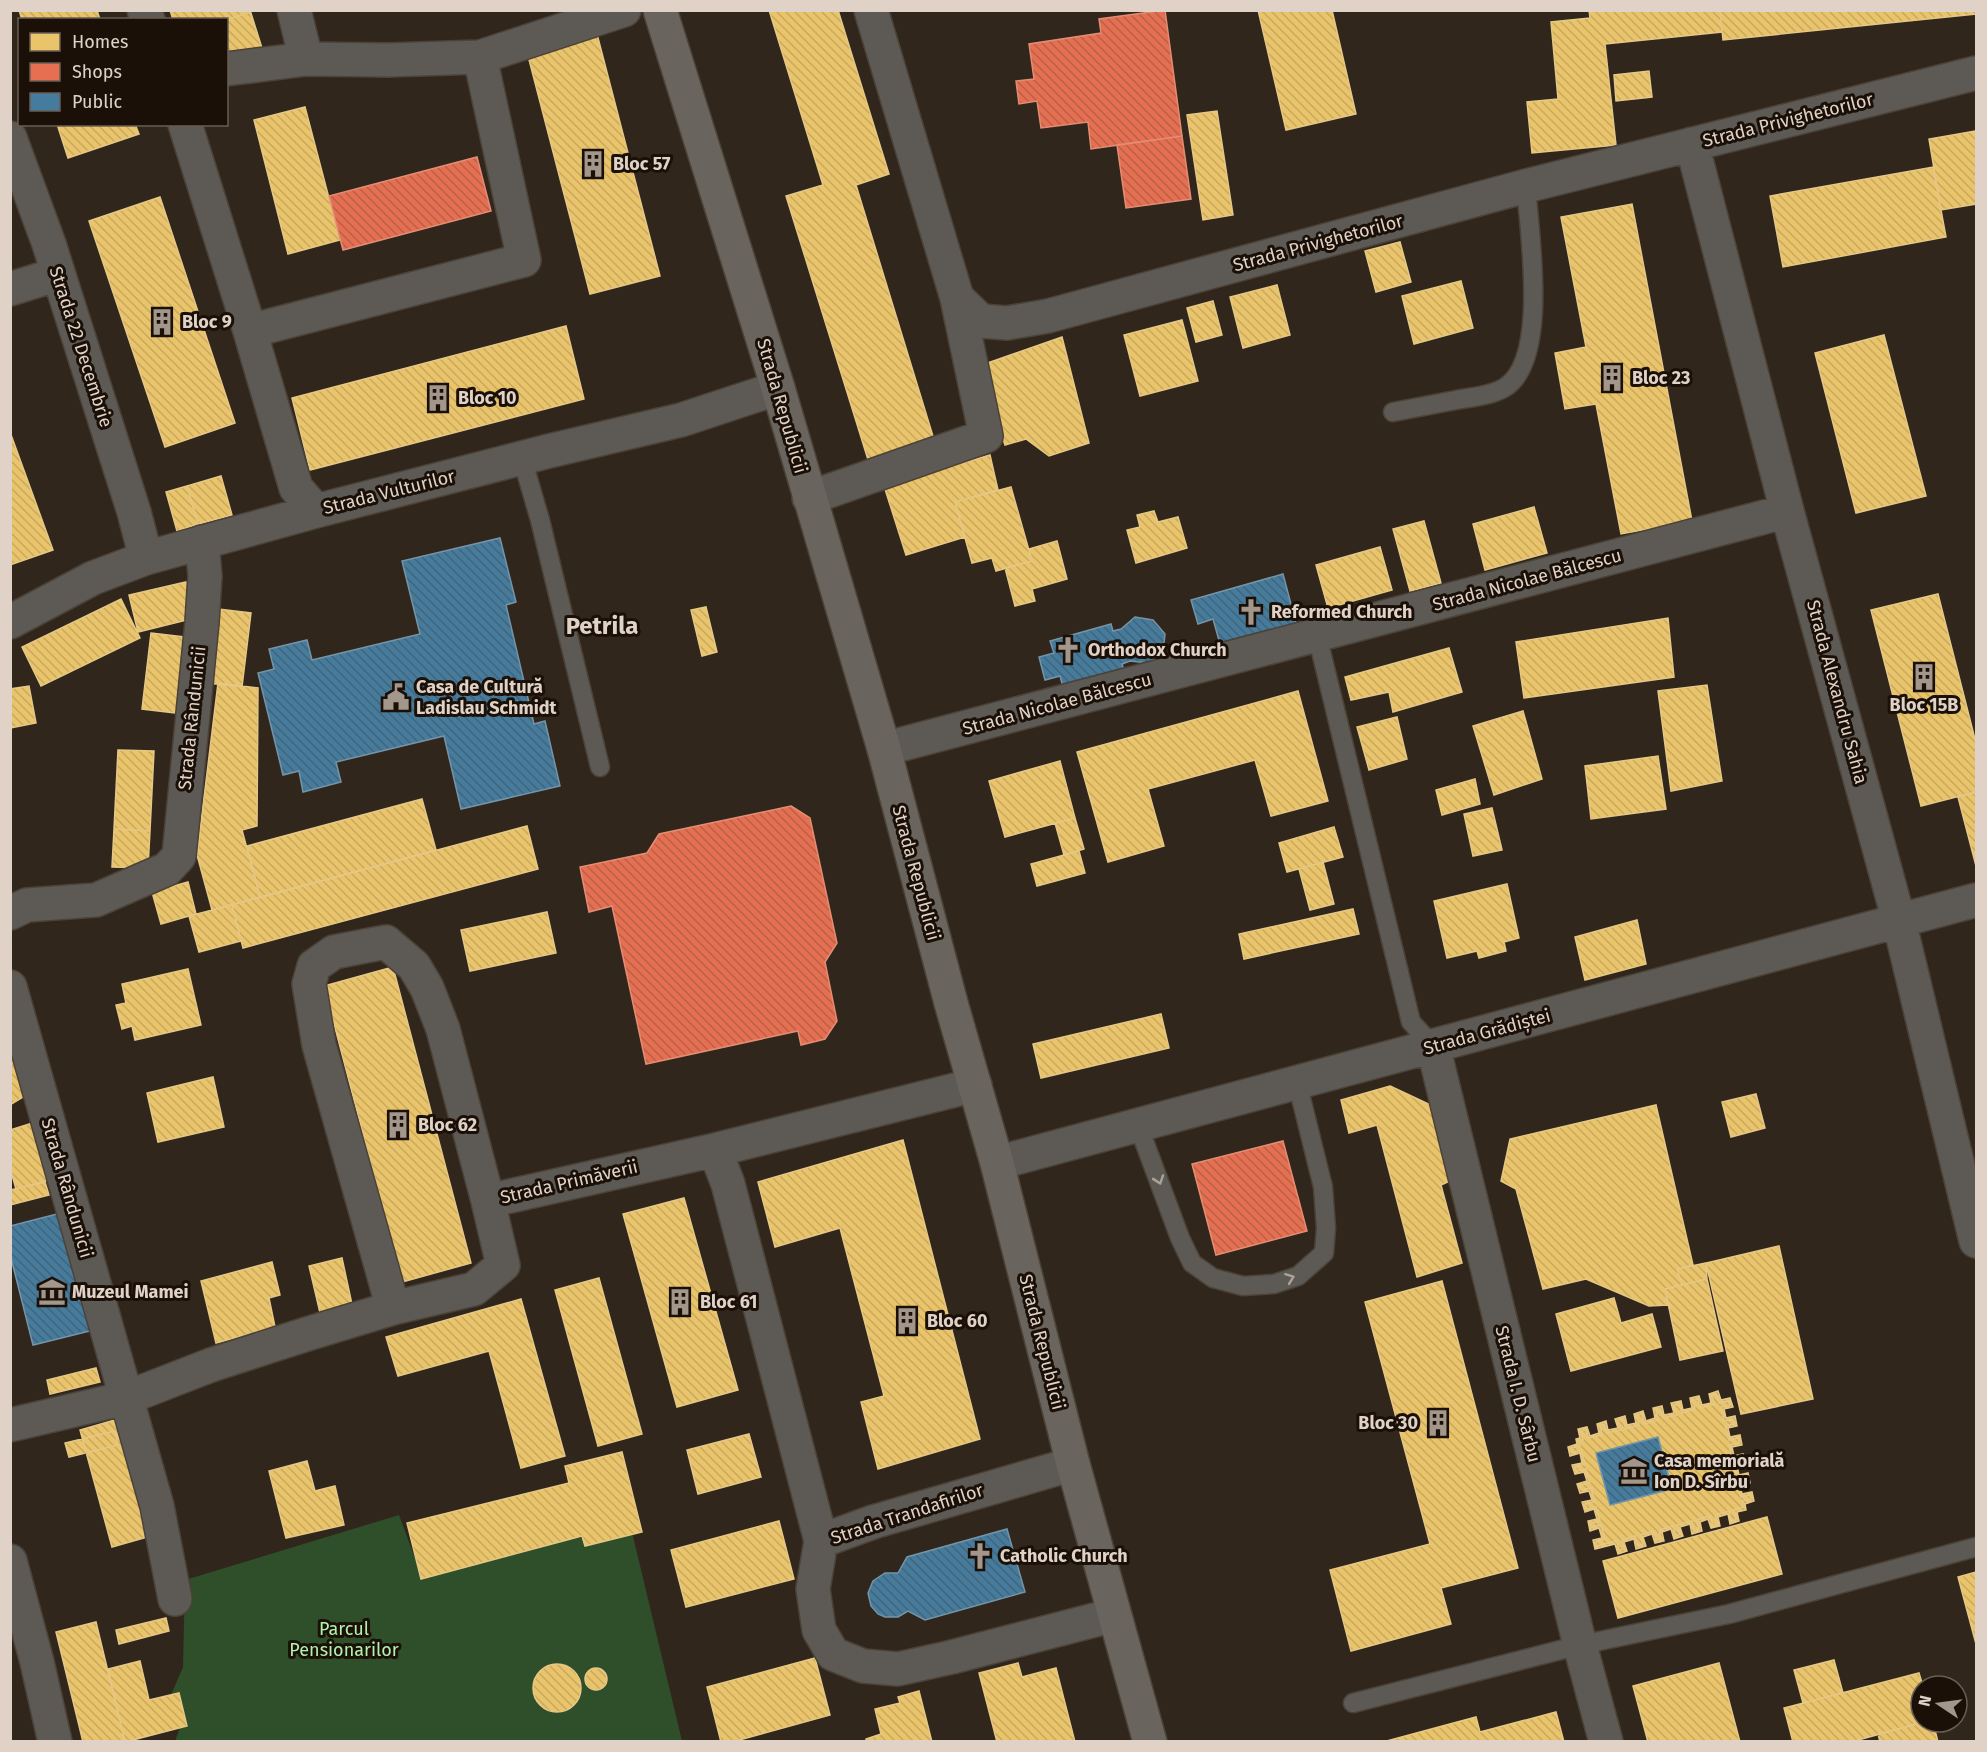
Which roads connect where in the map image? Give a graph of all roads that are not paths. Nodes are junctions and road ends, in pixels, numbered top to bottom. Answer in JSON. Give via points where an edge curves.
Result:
{"nodes":[{"id":1,"x":294,"y":10,"type":"edge"},
{"id":2,"x":624,"y":10,"type":"edge"},
{"id":3,"x":660,"y":10,"type":"edge"},
{"id":4,"x":871,"y":10,"type":"edge"},
{"id":5,"x":480,"y":57,"type":"junction"},
{"id":6,"x":306,"y":58,"type":"junction"},
{"id":7,"x":228,"y":69,"type":"edge"},
{"id":8,"x":1977,"y":73,"type":"edge"},
{"id":9,"x":186,"y":126,"type":"edge"},
{"id":10,"x":10,"y":138,"type":"edge"},
{"id":11,"x":1692,"y":144,"type":"junction"},
{"id":12,"x":1526,"y":186,"type":"junction"},
{"id":13,"x":58,"y":274,"type":"junction"},
{"id":14,"x":10,"y":289,"type":"edge"},
{"id":15,"x":957,"y":298,"type":"junction"},
{"id":16,"x":250,"y":331,"type":"junction"},
{"id":17,"x":778,"y":388,"type":"junction"},
{"id":18,"x":1393,"y":412,"type":"dead end"},
{"id":19,"x":522,"y":458,"type":"junction"},
{"id":20,"x":809,"y":498,"type":"junction"},
{"id":21,"x":316,"y":511,"type":"junction"},
{"id":22,"x":1787,"y":511,"type":"junction"},
{"id":23,"x":202,"y":542,"type":"junction"},
{"id":24,"x":146,"y":558,"type":"junction"},
{"id":25,"x":10,"y":622,"type":"edge"},
{"id":26,"x":1317,"y":635,"type":"junction"},
{"id":27,"x":884,"y":750,"type":"junction"},
{"id":28,"x":600,"y":767,"type":"dead end"},
{"id":29,"x":1977,"y":900,"type":"edge"},
{"id":30,"x":10,"y":913,"type":"edge"},
{"id":31,"x":1899,"y":921,"type":"junction"},
{"id":32,"x":10,"y":987,"type":"edge"},
{"id":33,"x":1432,"y":1046,"type":"junction"},
{"id":34,"x":1296,"y":1082,"type":"junction"},
{"id":35,"x":975,"y":1085,"type":"junction"},
{"id":36,"x":1138,"y":1125,"type":"junction"},
{"id":37,"x":715,"y":1150,"type":"junction"},
{"id":38,"x":997,"y":1163,"type":"junction"},
{"id":39,"x":488,"y":1201,"type":"junction"},
{"id":40,"x":1977,"y":1241,"type":"edge"},
{"id":41,"x":393,"y":1308,"type":"junction"},
{"id":42,"x":126,"y":1398,"type":"junction"},
{"id":43,"x":10,"y":1425,"type":"edge"},
{"id":44,"x":1073,"y":1464,"type":"junction"},
{"id":45,"x":821,"y":1541,"type":"junction"},
{"id":46,"x":1977,"y":1547,"type":"edge"},
{"id":47,"x":10,"y":1560,"type":"edge"},
{"id":48,"x":175,"y":1599,"type":"dead end"},
{"id":49,"x":1114,"y":1615,"type":"junction"},
{"id":50,"x":1580,"y":1645,"type":"junction"},
{"id":51,"x":1353,"y":1703,"type":"dead end"},
{"id":52,"x":55,"y":1742,"type":"edge"},
{"id":53,"x":1150,"y":1742,"type":"edge"},
{"id":54,"x":1606,"y":1742,"type":"edge"}],
"edges":[{"from":1,"to":6,"type":"street"},
{"from":2,"to":5,"type":"street"},
{"from":3,"to":17,"type":"main road","name":"Strada Republicii"},
{"from":4,"to":15,"type":"street","name":"Strada Privighetorilor"},
{"from":5,"to":6,"type":"street"},
{"from":5,"to":16,"type":"street","via":[[524,260]]},
{"from":6,"to":7,"type":"street"},
{"from":8,"to":11,"type":"street","name":"Strada Privighetorilor"},
{"from":9,"to":16,"type":"street"},
{"from":10,"to":13,"type":"street","name":"Strada 22 Decembrie"},
{"from":11,"to":12,"type":"street","name":"Strada Privighetorilor"},
{"from":11,"to":22,"type":"street","name":"Strada Alexandru Sahia"},
{"from":12,"to":15,"type":"street","name":"Strada Privighetorilor","via":[[1038,318],[1007,323],[981,321]]},
{"from":12,"to":18,"type":"lane","via":[[1534,316],[1522,368],[1507,386],[1492,394]]},
{"from":13,"to":14,"type":"street"},
{"from":13,"to":24,"type":"street","name":"Strada 22 Decembrie"},
{"from":15,"to":20,"type":"street","via":[[986,436]]},
{"from":16,"to":21,"type":"street","via":[[296,488]]},
{"from":17,"to":19,"type":"street","name":"Strada Vulturilor","via":[[681,420]]},
{"from":17,"to":20,"type":"main road","name":"Strada Republicii"},
{"from":19,"to":21,"type":"street","name":"Strada Vulturilor"},
{"from":19,"to":28,"type":"lane"},
{"from":20,"to":27,"type":"main road","name":"Strada Republicii"},
{"from":21,"to":23,"type":"street","name":"Strada Vulturilor"},
{"from":22,"to":26,"type":"street","name":"Strada Nicolae Bălcescu"},
{"from":22,"to":31,"type":"street","name":"Strada Alexandru Sahia"},
{"from":23,"to":24,"type":"street","name":"Strada Vulturilor"},
{"from":23,"to":30,"type":"street","name":"Strada Rândunicii","via":[[202,622],[179,855],[167,869],[96,900],[27,905]]},
{"from":24,"to":25,"type":"street","name":"Strada Vulturilor","via":[[93,578]]},
{"from":26,"to":27,"type":"street","name":"Strada Nicolae Bălcescu"},
{"from":26,"to":33,"type":"lane","via":[[1411,1022]]},
{"from":27,"to":35,"type":"main road","name":"Strada Republicii"},
{"from":29,"to":31,"type":"street","name":"Strada Grădiștei"},
{"from":31,"to":33,"type":"street","name":"Strada Grădiștei"},
{"from":31,"to":40,"type":"street","name":"Strada Alexandru Sahia"},
{"from":32,"to":42,"type":"street","name":"Strada Rândunicii"},
{"from":33,"to":34,"type":"street","name":"Strada Grădiștei"},
{"from":33,"to":50,"type":"street","name":"Strada I. D. Sârbu"},
{"from":34,"to":36,"type":"street","name":"Strada Grădiștei"},
{"from":36,"to":34,"type":"lane","one_way":true,"via":[[1192,1263],[1213,1278],[1243,1286],[1274,1284],[1298,1276],[1324,1253],[1323,1187]]},
{"from":35,"to":37,"type":"street","name":"Strada Primăverii"},
{"from":35,"to":38,"type":"main road","name":"Strada Republicii"},
{"from":36,"to":38,"type":"street","name":"Strada Grădiștei"},
{"from":37,"to":39,"type":"street","name":"Strada Primăverii"},
{"from":37,"to":45,"type":"street","via":[[731,1195]]},
{"from":38,"to":44,"type":"main road","name":"Strada Republicii"},
{"from":39,"to":41,"type":"street","name":"Strada Primăverii","via":[[502,1265],[474,1289]]},
{"from":39,"to":41,"type":"street","via":[[443,1029],[414,966],[386,942],[334,952],[314,966],[310,994],[319,1045]]},
{"from":41,"to":42,"type":"street","name":"Strada Primăverii","via":[[211,1365]]},
{"from":42,"to":43,"type":"street","name":"Strada Primăverii"},
{"from":42,"to":48,"type":"street","name":"Strada Rândunicii","via":[[157,1506]]},
{"from":44,"to":45,"type":"street","name":"Strada Trandafirilor"},
{"from":44,"to":49,"type":"main road","name":"Strada Republicii"},
{"from":45,"to":49,"type":"street","name":"Strada Trandafirilor","via":[[813,1589],[819,1630],[833,1654],[863,1666],[898,1669]]},
{"from":46,"to":50,"type":"lane","via":[[1730,1614]]},
{"from":47,"to":52,"type":"street"},
{"from":49,"to":53,"type":"main road","name":"Strada Republicii"},
{"from":50,"to":51,"type":"lane"},
{"from":50,"to":54,"type":"street","name":"Strada I. D. Sârbu"}]}
